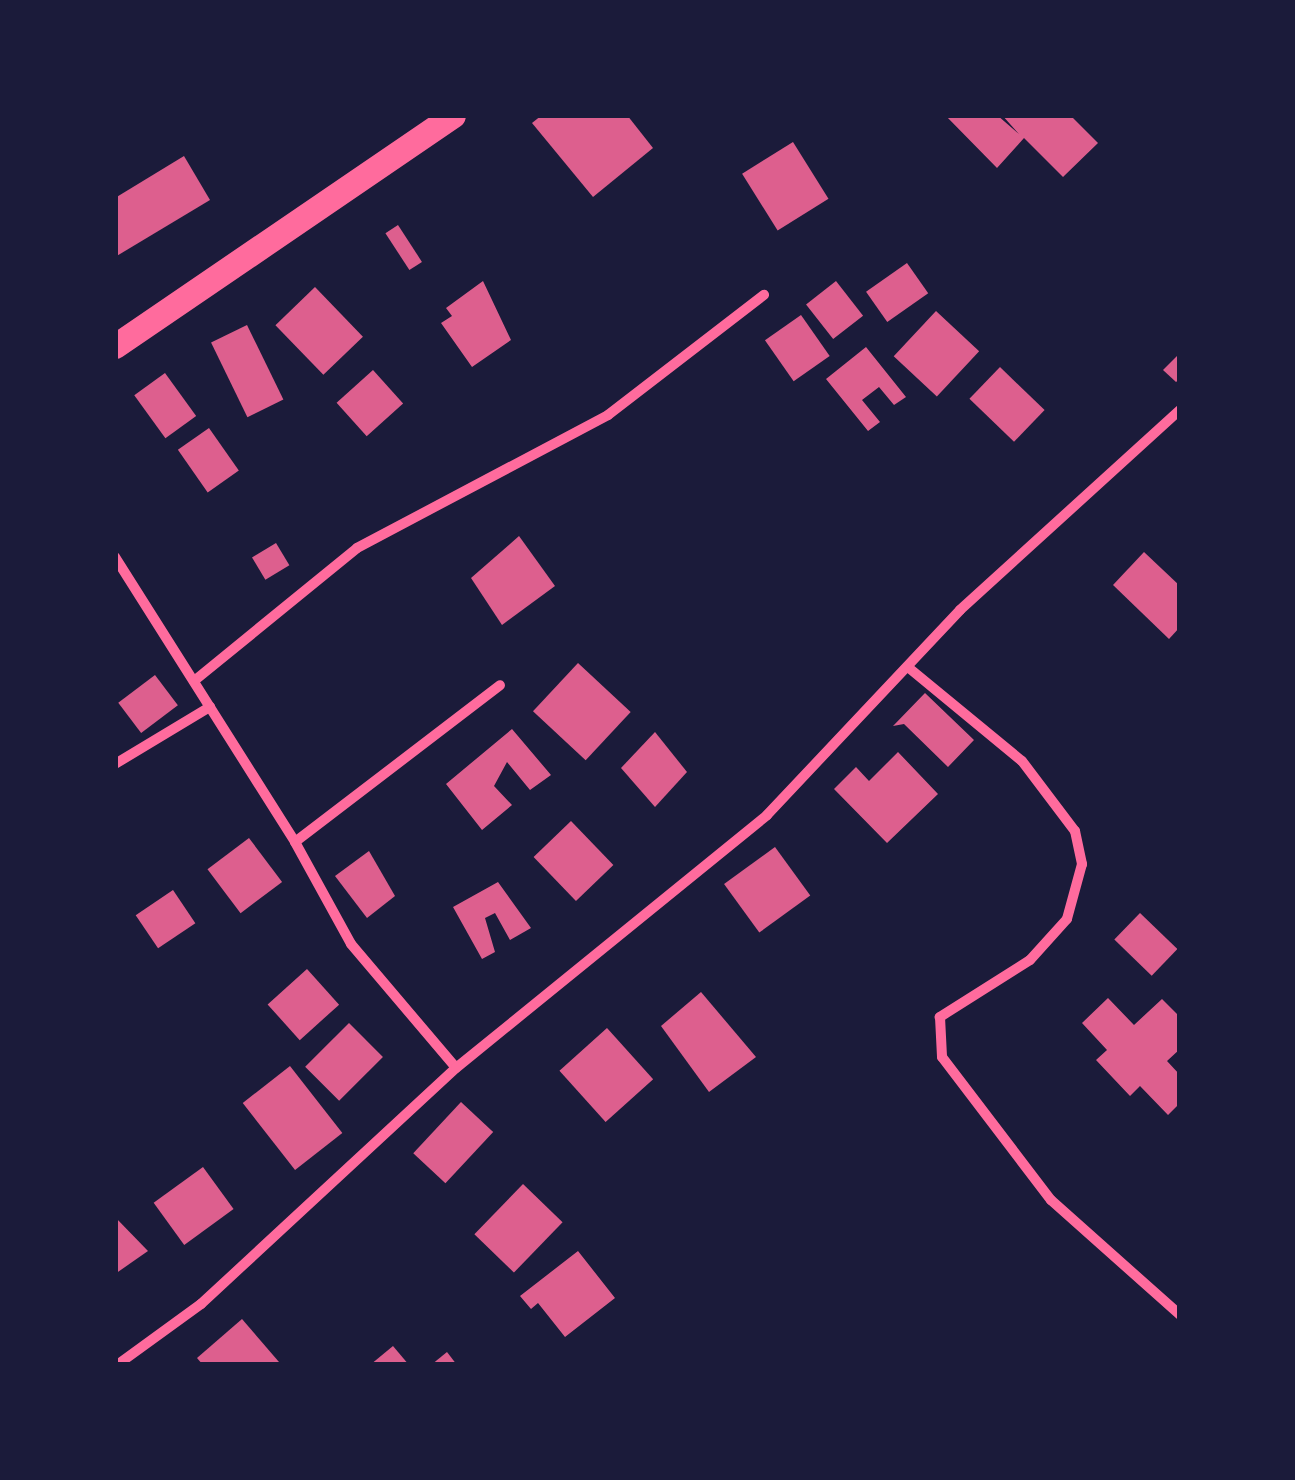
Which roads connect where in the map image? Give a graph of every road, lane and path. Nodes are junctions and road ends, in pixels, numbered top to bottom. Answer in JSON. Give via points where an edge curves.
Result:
{"nodes":[{"id":1,"x":453,"y":115,"type":"edge"},
{"id":2,"x":764,"y":295,"type":"dead end"},
{"id":3,"x":115,"y":346,"type":"edge"},
{"id":4,"x":1180,"y":410,"type":"edge"},
{"id":5,"x":115,"y":557,"type":"edge"},
{"id":6,"x":909,"y":668,"type":"junction"},
{"id":7,"x":194,"y":681,"type":"junction"},
{"id":8,"x":500,"y":685,"type":"dead end"},
{"id":9,"x":210,"y":707,"type":"junction"},
{"id":10,"x":115,"y":764,"type":"edge"},
{"id":11,"x":295,"y":842,"type":"junction"},
{"id":12,"x":456,"y":1068,"type":"junction"},
{"id":13,"x":1180,"y":1315,"type":"edge"},
{"id":14,"x":117,"y":1365,"type":"edge"}],
"edges":[{"from":1,"to":3,"type":"main road"},
{"from":2,"to":7,"type":"street","via":[[608,415],[357,548]]},
{"from":4,"to":6,"type":"street"},
{"from":5,"to":7,"type":"street"},
{"from":6,"to":12,"type":"street","via":[[680,892]]},
{"from":6,"to":13,"type":"street","via":[[1022,761],[1075,831],[1082,864],[1067,920],[1030,960],[940,1017],[942,1056],[1051,1200]]},
{"from":7,"to":9,"type":"street"},
{"from":8,"to":11,"type":"street"},
{"from":9,"to":10,"type":"street"},
{"from":9,"to":11,"type":"street"},
{"from":11,"to":12,"type":"street","via":[[350,944]]},
{"from":12,"to":14,"type":"street","via":[[200,1304]]}]}
